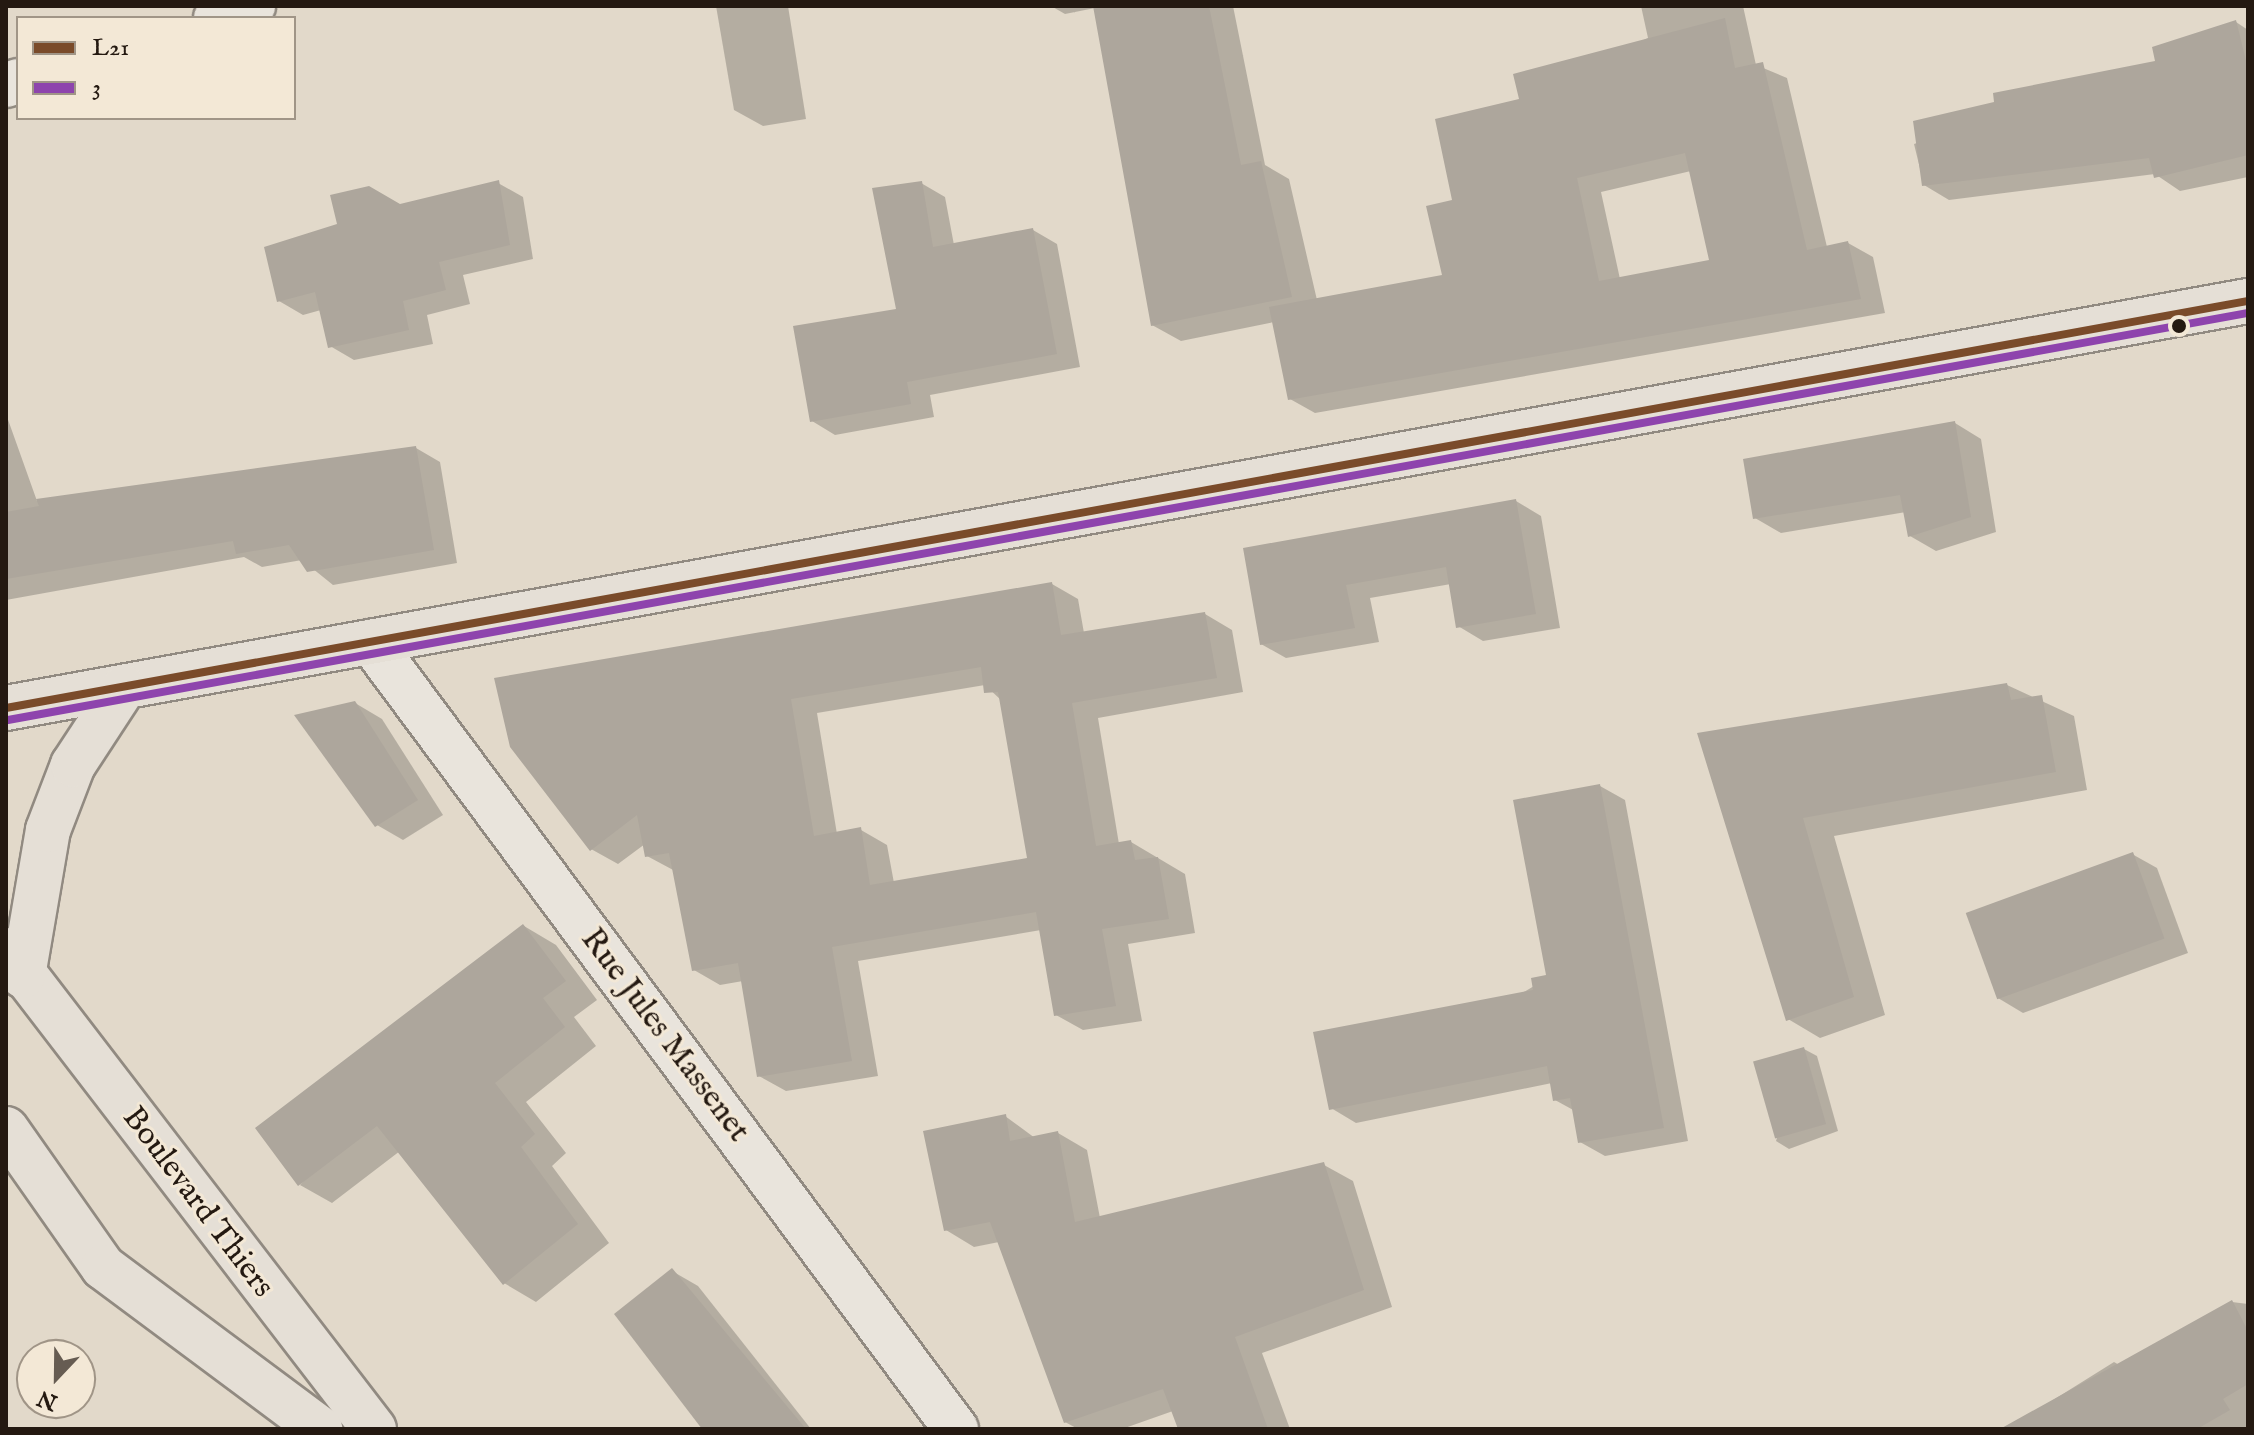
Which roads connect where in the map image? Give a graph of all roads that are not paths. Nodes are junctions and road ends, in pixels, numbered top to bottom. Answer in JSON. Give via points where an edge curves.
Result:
{"nodes":[{"id":1,"x":253,"y":6,"type":"edge"},
{"id":2,"x":222,"y":16,"type":"edge"},
{"id":3,"x":2248,"y":301,"type":"edge"},
{"id":4,"x":371,"y":642,"type":"junction"},
{"id":5,"x":124,"y":687,"type":"junction"},
{"id":6,"x":6,"y":708,"type":"edge"},
{"id":7,"x":14,"y":963,"type":"edge"},
{"id":8,"x":6,"y":1129,"type":"edge"},
{"id":9,"x":320,"y":1429,"type":"edge"},
{"id":10,"x":374,"y":1429,"type":"edge"},
{"id":11,"x":956,"y":1429,"type":"edge"}],
"edges":[{"from":1,"to":2,"type":"street"},
{"from":3,"to":4,"type":"main road"},
{"from":4,"to":5,"type":"main road"},
{"from":4,"to":11,"type":"street","name":"Rue Jules Massenet"},
{"from":5,"to":6,"type":"main road"},
{"from":5,"to":7,"type":"main road","name":"Boulevard Thiers","via":[[73,765],[48,830]]},
{"from":7,"to":10,"type":"main road","name":"Boulevard Thiers"},
{"from":8,"to":9,"type":"main road","via":[[103,1267]]}]}
